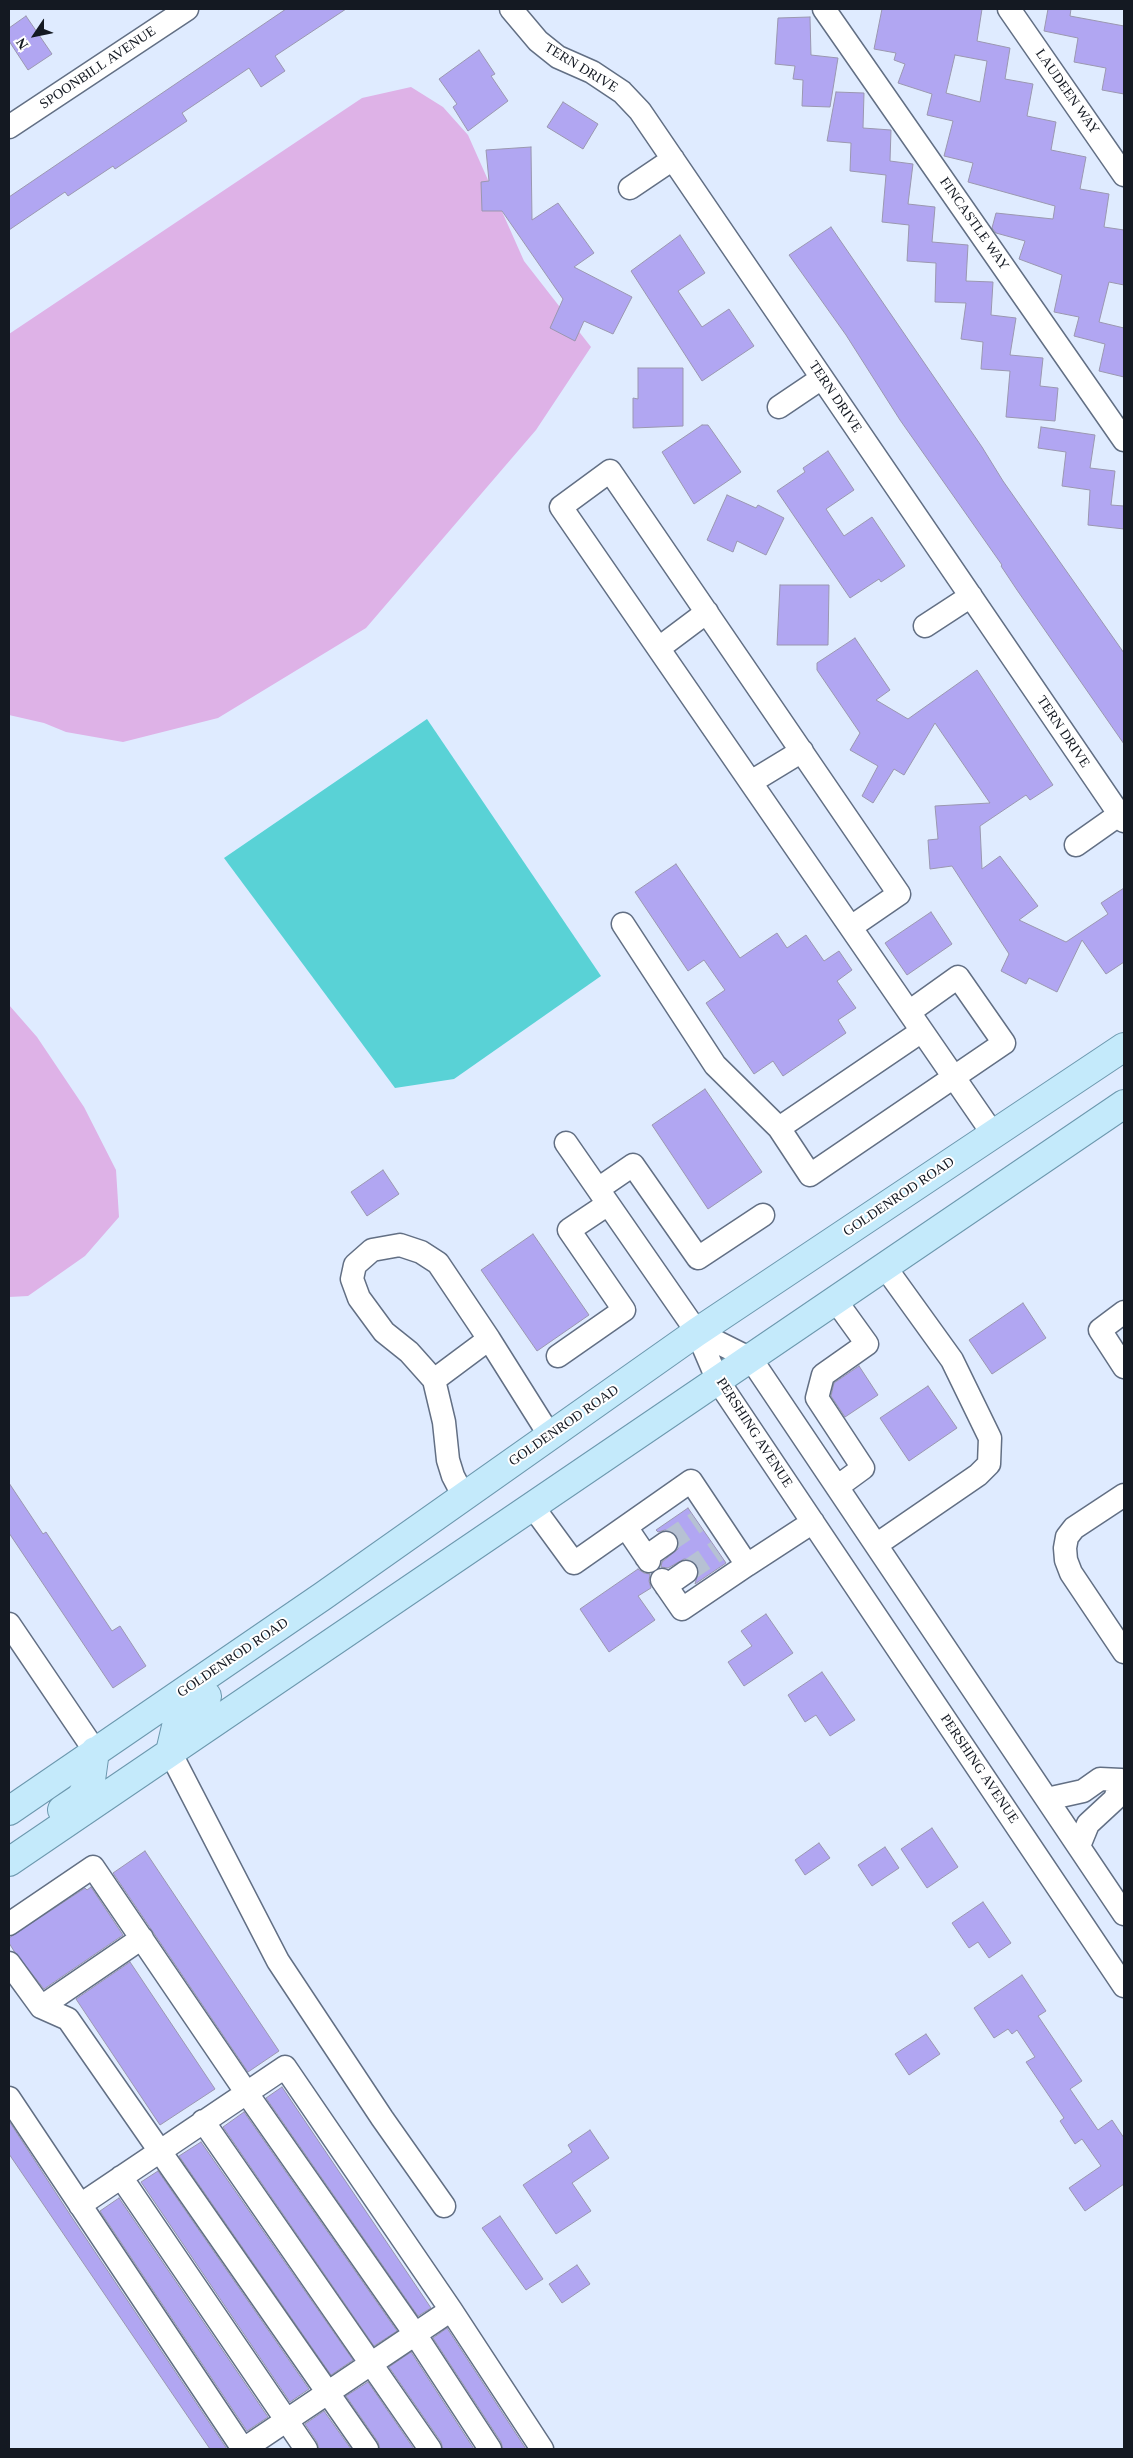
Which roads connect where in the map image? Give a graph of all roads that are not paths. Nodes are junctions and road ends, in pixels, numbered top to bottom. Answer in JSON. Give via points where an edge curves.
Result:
{"nodes":[{"id":1,"x":187,"y":9,"type":"edge"},
{"id":2,"x":511,"y":9,"type":"edge"},
{"id":3,"x":824,"y":9,"type":"edge"},
{"id":4,"x":1009,"y":9,"type":"edge"},
{"id":5,"x":9,"y":127,"type":"edge"},
{"id":6,"x":673,"y":159,"type":"junction"},
{"id":7,"x":1124,"y":175,"type":"edge"},
{"id":8,"x":630,"y":188,"type":"dead end"},
{"id":9,"x":822,"y":378,"type":"junction"},
{"id":10,"x":779,"y":407,"type":"dead end"},
{"id":11,"x":1124,"y":440,"type":"edge"},
{"id":12,"x":970,"y":596,"type":"junction"},
{"id":13,"x":707,"y":612,"type":"junction"},
{"id":14,"x":925,"y":626,"type":"dead end"},
{"id":15,"x":658,"y":648,"type":"junction"},
{"id":16,"x":802,"y":751,"type":"junction"},
{"id":17,"x":751,"y":782,"type":"junction"},
{"id":18,"x":1122,"y":818,"type":"edge"},
{"id":19,"x":1076,"y":845,"type":"dead end"},
{"id":20,"x":623,"y":924,"type":"dead end"},
{"id":21,"x":851,"y":926,"type":"junction"},
{"id":22,"x":909,"y":1012,"type":"junction"},
{"id":23,"x":922,"y":1031,"type":"junction"},
{"id":24,"x":1124,"y":1047,"type":"edge"},
{"id":25,"x":955,"y":1078,"type":"junction"},
{"id":26,"x":1124,"y":1104,"type":"edge"},
{"id":27,"x":779,"y":1128,"type":"junction"},
{"id":28,"x":993,"y":1134,"type":"junction"},
{"id":29,"x":566,"y":1143,"type":"dead end"},
{"id":30,"x":603,"y":1196,"type":"junction"},
{"id":31,"x":763,"y":1215,"type":"dead end"},
{"id":32,"x":885,"y":1268,"type":"junction"},
{"id":33,"x":836,"y":1301,"type":"junction"},
{"id":34,"x":1124,"y":1312,"type":"edge"},
{"id":35,"x":697,"y":1332,"type":"junction"},
{"id":36,"x":489,"y":1339,"type":"junction"},
{"id":37,"x":558,"y":1356,"type":"dead end"},
{"id":38,"x":751,"y":1359,"type":"junction"},
{"id":39,"x":1124,"y":1367,"type":"edge"},
{"id":40,"x":434,"y":1380,"type":"junction"},
{"id":41,"x":718,"y":1381,"type":"junction"},
{"id":42,"x":550,"y":1436,"type":"junction"},
{"id":43,"x":838,"y":1487,"type":"junction"},
{"id":44,"x":1124,"y":1495,"type":"edge"},
{"id":45,"x":464,"y":1497,"type":"junction"},
{"id":46,"x":533,"y":1506,"type":"junction"},
{"id":47,"x":813,"y":1522,"type":"junction"},
{"id":48,"x":626,"y":1527,"type":"junction"},
{"id":49,"x":416,"y":1531,"type":"junction"},
{"id":50,"x":666,"y":1543,"type":"tunnel mouth"},
{"id":51,"x":876,"y":1545,"type":"junction"},
{"id":52,"x":748,"y":1565,"type":"junction"},
{"id":53,"x":686,"y":1572,"type":"tunnel mouth"},
{"id":54,"x":9,"y":1624,"type":"edge"},
{"id":55,"x":1124,"y":1652,"type":"edge"},
{"id":56,"x":95,"y":1751,"type":"junction"},
{"id":57,"x":170,"y":1752,"type":"junction"},
{"id":58,"x":1122,"y":1779,"type":"edge"},
{"id":59,"x":1047,"y":1799,"type":"junction"},
{"id":60,"x":9,"y":1811,"type":"edge"},
{"id":61,"x":9,"y":1846,"type":"edge"},
{"id":62,"x":1079,"y":1846,"type":"junction"},
{"id":63,"x":9,"y":1862,"type":"edge"},
{"id":64,"x":1124,"y":1914,"type":"edge"},
{"id":65,"x":9,"y":1924,"type":"edge"},
{"id":66,"x":142,"y":1938,"type":"junction"},
{"id":67,"x":9,"y":1963,"type":"edge"},
{"id":68,"x":1124,"y":1986,"type":"edge"},
{"id":69,"x":41,"y":2007,"type":"junction"},
{"id":70,"x":246,"y":2092,"type":"junction"},
{"id":71,"x":9,"y":2098,"type":"edge"},
{"id":72,"x":203,"y":2121,"type":"junction"},
{"id":73,"x":160,"y":2151,"type":"junction"},
{"id":74,"x":122,"y":2177,"type":"junction"},
{"id":75,"x":80,"y":2205,"type":"junction"},
{"id":76,"x":444,"y":2206,"type":"dead end"},
{"id":77,"x":451,"y":2310,"type":"junction"},
{"id":78,"x":414,"y":2334,"type":"junction"},
{"id":79,"x":372,"y":2364,"type":"junction"},
{"id":80,"x":328,"y":2393,"type":"junction"},
{"id":81,"x":287,"y":2420,"type":"junction"},
{"id":82,"x":244,"y":2449,"type":"edge"},
{"id":83,"x":306,"y":2449,"type":"edge"},
{"id":84,"x":367,"y":2449,"type":"edge"},
{"id":85,"x":430,"y":2449,"type":"edge"},
{"id":86,"x":490,"y":2449,"type":"edge"},
{"id":87,"x":542,"y":2449,"type":"edge"}],
"edges":[{"from":1,"to":5,"type":"street","name":"SPOONBILL AVENUE"},
{"from":2,"to":6,"type":"street","name":"TERN DRIVE","via":[[538,41],[558,57],[592,72],[622,92],[640,111]]},
{"from":3,"to":11,"type":"street","name":"FINCASTLE WAY"},
{"from":4,"to":7,"type":"street","name":"LAUDEEN WAY"},
{"from":6,"to":8,"type":"street"},
{"from":6,"to":9,"type":"street","name":"TERN DRIVE"},
{"from":9,"to":10,"type":"street"},
{"from":9,"to":12,"type":"street","name":"TERN DRIVE"},
{"from":12,"to":14,"type":"street"},
{"from":12,"to":18,"type":"street","name":"TERN DRIVE"},
{"from":13,"to":15,"type":"street"},
{"from":13,"to":15,"type":"street","via":[[610,471],[561,507]]},
{"from":13,"to":16,"type":"street"},
{"from":15,"to":17,"type":"street"},
{"from":16,"to":17,"type":"street"},
{"from":16,"to":21,"type":"street","via":[[899,894]]},
{"from":17,"to":21,"type":"street"},
{"from":18,"to":19,"type":"street"},
{"from":20,"to":27,"type":"street","via":[[715,1065]]},
{"from":21,"to":22,"type":"street"},
{"from":22,"to":23,"type":"street"},
{"from":22,"to":25,"type":"street","via":[[958,977],[1004,1043]]},
{"from":23,"to":25,"type":"street"},
{"from":23,"to":27,"type":"street"},
{"from":24,"to":28,"type":"main road","name":"GOLDENROD ROAD"},
{"from":25,"to":27,"type":"street","via":[[810,1175]]},
{"from":25,"to":28,"type":"street"},
{"from":26,"to":32,"type":"main road"},
{"from":28,"to":35,"type":"main road","name":"GOLDENROD ROAD"},
{"from":29,"to":30,"type":"street","name":"PERSHING AVENUE"},
{"from":30,"to":31,"type":"street","via":[[633,1165],[698,1258]]},
{"from":30,"to":35,"type":"street","name":"PERSHING AVENUE"},
{"from":30,"to":37,"type":"street","via":[[570,1230],[624,1310]]},
{"from":32,"to":33,"type":"main road"},
{"from":32,"to":51,"type":"street","via":[[952,1360],[990,1438],[989,1464],[978,1475]]},
{"from":33,"to":38,"type":"main road"},
{"from":33,"to":43,"type":"street","via":[[867,1344],[823,1375],[818,1398],[863,1468]]},
{"from":34,"to":39,"type":"street","via":[[1100,1330]]},
{"from":35,"to":38,"type":"street"},
{"from":35,"to":41,"type":"street","name":"PERSHING AVENUE"},
{"from":35,"to":42,"type":"main road","name":"GOLDENROD ROAD"},
{"from":36,"to":40,"type":"street"},
{"from":36,"to":40,"type":"street","via":[[438,1262],[400,1245],[372,1250],[356,1265],[352,1279],[359,1298],[384,1332],[409,1352]]},
{"from":36,"to":42,"type":"street"},
{"from":38,"to":41,"type":"main road"},
{"from":38,"to":43,"type":"street"},
{"from":40,"to":45,"type":"street","via":[[444,1422],[448,1460]]},
{"from":41,"to":46,"type":"main road"},
{"from":41,"to":47,"type":"street","name":"PERSHING AVENUE"},
{"from":42,"to":45,"type":"main road","name":"GOLDENROD ROAD"},
{"from":43,"to":51,"type":"street"},
{"from":44,"to":55,"type":"street","via":[[1074,1528],[1067,1537],[1065,1548],[1071,1573]]},
{"from":45,"to":49,"type":"main road","name":"GOLDENROD ROAD"},
{"from":46,"to":48,"type":"street","via":[[574,1563]]},
{"from":46,"to":57,"type":"main road"},
{"from":47,"to":52,"type":"street"},
{"from":47,"to":68,"type":"street","name":"PERSHING AVENUE"},
{"from":48,"to":50,"type":"street","via":[[648,1559]]},
{"from":48,"to":52,"type":"street","via":[[691,1481],[705,1517],[724,1546]]},
{"from":49,"to":56,"type":"main road","name":"GOLDENROD ROAD"},
{"from":49,"to":57,"type":"main road","via":[[380,1579],[178,1718]]},
{"from":51,"to":59,"type":"street"},
{"from":52,"to":53,"type":"street","via":[[682,1609],[664,1583]]},
{"from":54,"to":56,"type":"street"},
{"from":56,"to":60,"type":"main road","name":"GOLDENROD ROAD"},
{"from":56,"to":61,"type":"main road","via":[[91,1780],[80,1798]]},
{"from":57,"to":63,"type":"main road"},
{"from":57,"to":76,"type":"street","via":[[278,1961]]},
{"from":58,"to":59,"type":"street","via":[[1100,1779],[1083,1791]]},
{"from":58,"to":62,"type":"street","via":[[1115,1798],[1088,1824]]},
{"from":59,"to":62,"type":"street"},
{"from":62,"to":64,"type":"street"},
{"from":65,"to":66,"type":"street","via":[[93,1867]]},
{"from":66,"to":69,"type":"street"},
{"from":66,"to":70,"type":"street"},
{"from":67,"to":69,"type":"street"},
{"from":69,"to":73,"type":"street","via":[[68,2019]]},
{"from":70,"to":72,"type":"street"},
{"from":70,"to":77,"type":"street","via":[[285,2067]]},
{"from":70,"to":78,"type":"street"},
{"from":71,"to":75,"type":"street"},
{"from":72,"to":73,"type":"street"},
{"from":72,"to":79,"type":"street"},
{"from":73,"to":74,"type":"street"},
{"from":73,"to":80,"type":"street"},
{"from":74,"to":75,"type":"street"},
{"from":74,"to":81,"type":"street"},
{"from":75,"to":82,"type":"street"},
{"from":77,"to":78,"type":"street"},
{"from":77,"to":87,"type":"street"},
{"from":78,"to":79,"type":"street"},
{"from":78,"to":86,"type":"street"},
{"from":79,"to":80,"type":"street"},
{"from":79,"to":85,"type":"street"},
{"from":80,"to":81,"type":"street"},
{"from":80,"to":84,"type":"street"},
{"from":81,"to":82,"type":"street"},
{"from":81,"to":83,"type":"street"}]}
